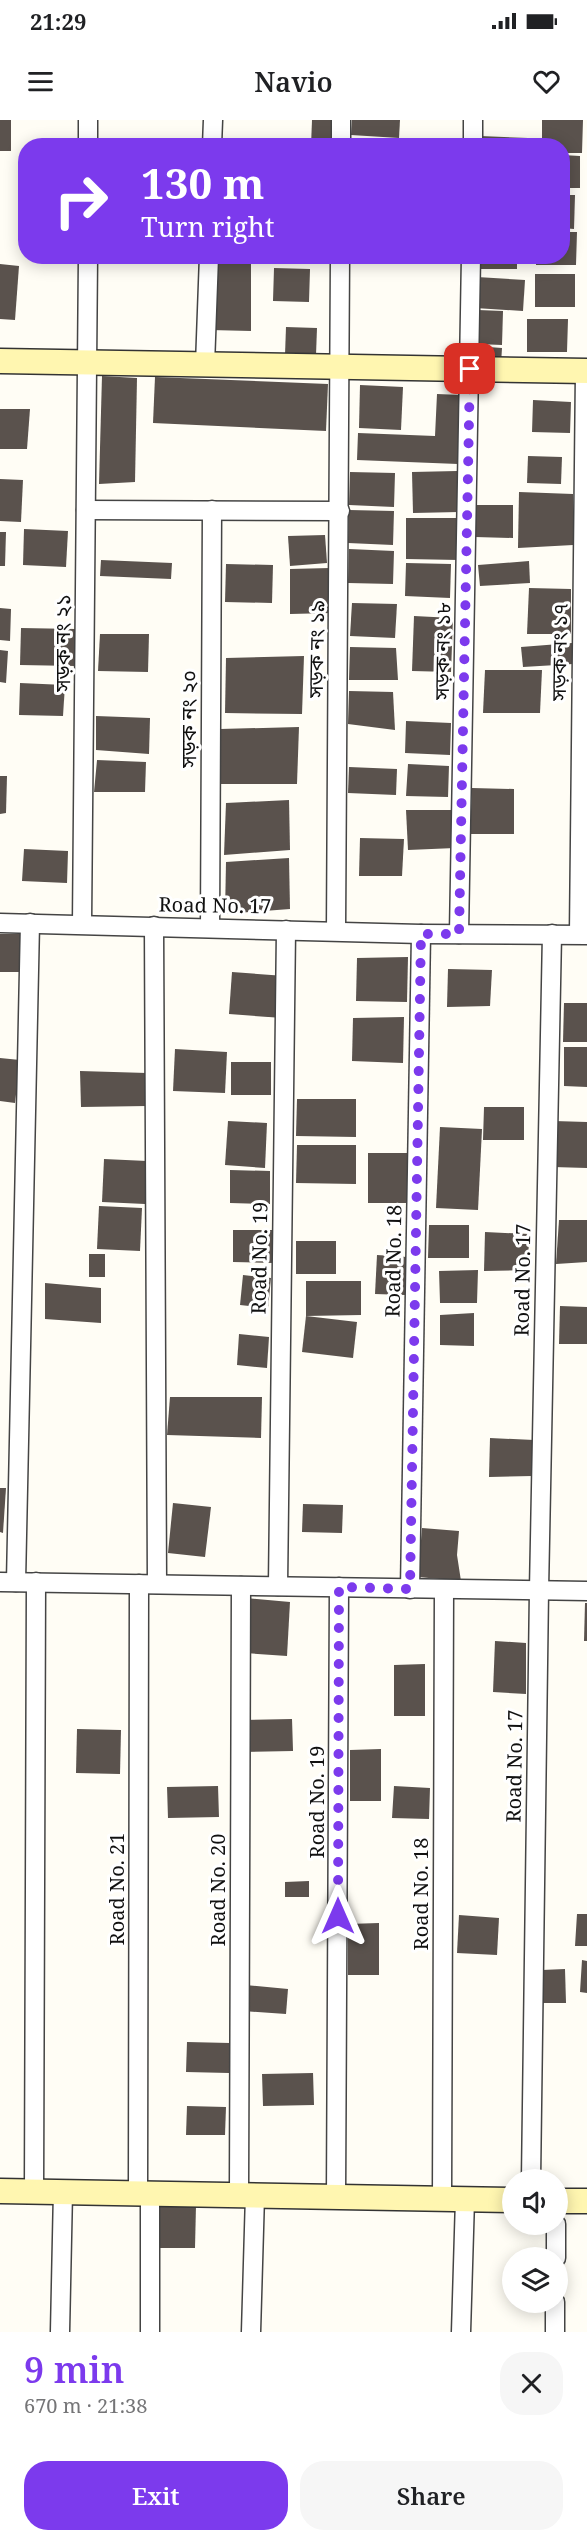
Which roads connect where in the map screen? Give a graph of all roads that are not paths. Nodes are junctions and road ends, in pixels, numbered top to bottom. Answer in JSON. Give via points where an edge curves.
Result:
{"nodes":[{"id":1,"x":88,"y":120,"type":"edge"},
{"id":2,"x":213,"y":120,"type":"edge"},
{"id":3,"x":341,"y":120,"type":"edge"},
{"id":4,"x":473,"y":120,"type":"edge"},
{"id":5,"x":88,"y":138,"type":"edge"},
{"id":6,"x":212,"y":138,"type":"edge"},
{"id":7,"x":341,"y":138,"type":"edge"},
{"id":8,"x":473,"y":138,"type":"edge"},
{"id":9,"x":88,"y":264,"type":"edge"},
{"id":10,"x":209,"y":264,"type":"edge"},
{"id":11,"x":340,"y":264,"type":"edge"},
{"id":12,"x":471,"y":264,"type":"edge"},
{"id":13,"x":0,"y":362,"type":"edge"},
{"id":14,"x":88,"y":363,"type":"junction"},
{"id":15,"x":205,"y":365,"type":"junction"},
{"id":16,"x":340,"y":367,"type":"junction"},
{"id":17,"x":470,"y":369,"type":"junction"},
{"id":18,"x":586,"y":371,"type":"edge"},
{"id":19,"x":86,"y":510,"type":"junction"},
{"id":20,"x":212,"y":510,"type":"junction"},
{"id":21,"x":340,"y":510,"type":"junction"},
{"id":22,"x":0,"y":922,"type":"edge"},
{"id":23,"x":30,"y":923,"type":"junction"},
{"id":24,"x":82,"y":924,"type":"junction"},
{"id":25,"x":154,"y":926,"type":"junction"},
{"id":26,"x":210,"y":928,"type":"junction"},
{"id":27,"x":286,"y":930,"type":"junction"},
{"id":28,"x":336,"y":931,"type":"junction"},
{"id":29,"x":421,"y":934,"type":"junction"},
{"id":30,"x":459,"y":934,"type":"junction"},
{"id":31,"x":552,"y":934,"type":"junction"},
{"id":32,"x":583,"y":935,"type":"edge"},
{"id":33,"x":8,"y":1582,"type":"edge"},
{"id":34,"x":36,"y":1582,"type":"junction"},
{"id":35,"x":148,"y":1584,"type":"junction"},
{"id":36,"x":241,"y":1586,"type":"junction"},
{"id":37,"x":278,"y":1586,"type":"junction"},
{"id":38,"x":339,"y":1587,"type":"junction"},
{"id":39,"x":410,"y":1589,"type":"junction"},
{"id":40,"x":444,"y":1589,"type":"junction"},
{"id":41,"x":539,"y":1590,"type":"junction"},
{"id":42,"x":587,"y":1591,"type":"edge"},
{"id":43,"x":531,"y":2169,"type":"edge"},
{"id":44,"x":0,"y":2191,"type":"edge"},
{"id":45,"x":63,"y":2191,"type":"junction"},
{"id":46,"x":34,"y":2193,"type":"junction"},
{"id":47,"x":144,"y":2193,"type":"junction"},
{"id":48,"x":247,"y":2195,"type":"junction"},
{"id":49,"x":336,"y":2197,"type":"junction"},
{"id":50,"x":453,"y":2199,"type":"junction"},
{"id":51,"x":502,"y":2200,"type":"edge"},
{"id":52,"x":568,"y":2200,"type":"edge"},
{"id":53,"x":587,"y":2201,"type":"edge"},
{"id":54,"x":555,"y":2313,"type":"edge"},
{"id":55,"x":60,"y":2332,"type":"edge"},
{"id":56,"x":150,"y":2332,"type":"edge"},
{"id":57,"x":251,"y":2332,"type":"edge"},
{"id":58,"x":461,"y":2332,"type":"edge"},
{"id":59,"x":555,"y":2332,"type":"edge"}],
"edges":[{"from":1,"to":5,"type":"street"},
{"from":2,"to":6,"type":"street"},
{"from":3,"to":7,"type":"street"},
{"from":4,"to":8,"type":"street"},
{"from":9,"to":14,"type":"street","name":"সড়ক নং ২১"},
{"from":10,"to":15,"type":"street"},
{"from":11,"to":16,"type":"street","name":"সড়ক নং ১৯"},
{"from":12,"to":17,"type":"street","name":"সড়ক নং ১৮"},
{"from":13,"to":14,"type":"street"},
{"from":14,"to":15,"type":"street"},
{"from":14,"to":19,"type":"street","name":"সড়ক নং ২১"},
{"from":15,"to":16,"type":"street"},
{"from":16,"to":17,"type":"street"},
{"from":16,"to":21,"type":"street","name":"সড়ক নং ১৯"},
{"from":17,"to":18,"type":"street"},
{"from":17,"to":30,"type":"street","name":"সড়ক নং ১৮"},
{"from":18,"to":32,"type":"street","name":"সড়ক নং ১৭"},
{"from":19,"to":20,"type":"street"},
{"from":19,"to":24,"type":"street","name":"সড়ক নং ২১"},
{"from":20,"to":21,"type":"street"},
{"from":20,"to":26,"type":"street","name":"সড়ক নং ২০"},
{"from":21,"to":28,"type":"street","name":"সড়ক নং ১৯"},
{"from":22,"to":23,"type":"street","name":"Road No. 17"},
{"from":23,"to":24,"type":"street","name":"Road No. 17"},
{"from":23,"to":33,"type":"street"},
{"from":24,"to":25,"type":"street","name":"Road No. 17"},
{"from":25,"to":26,"type":"street","name":"Road No. 17"},
{"from":25,"to":35,"type":"street","name":"Road No. 21"},
{"from":26,"to":27,"type":"street","name":"Road No. 17"},
{"from":27,"to":28,"type":"street","name":"Road No. 17"},
{"from":27,"to":37,"type":"street","name":"Road No. 19"},
{"from":28,"to":29,"type":"street","name":"Road No. 17"},
{"from":29,"to":30,"type":"street","name":"Road No. 17"},
{"from":29,"to":39,"type":"street","name":"Road No. 18"},
{"from":30,"to":31,"type":"street","name":"Road No. 17"},
{"from":31,"to":32,"type":"street"},
{"from":31,"to":41,"type":"street","name":"Road No. 17"},
{"from":33,"to":34,"type":"street"},
{"from":34,"to":35,"type":"street"},
{"from":34,"to":46,"type":"street"},
{"from":35,"to":36,"type":"street"},
{"from":35,"to":47,"type":"street","name":"Road No. 21"},
{"from":36,"to":37,"type":"street"},
{"from":36,"to":48,"type":"street","name":"Road No. 20"},
{"from":37,"to":38,"type":"street"},
{"from":38,"to":39,"type":"street"},
{"from":38,"to":49,"type":"street","name":"Road No. 19"},
{"from":39,"to":40,"type":"street"},
{"from":40,"to":41,"type":"street"},
{"from":40,"to":50,"type":"street","name":"Road No. 18"},
{"from":41,"to":42,"type":"street"},
{"from":41,"to":43,"type":"street","name":"Road No. 17"},
{"from":44,"to":46,"type":"street"},
{"from":45,"to":46,"type":"street"},
{"from":45,"to":47,"type":"street"},
{"from":45,"to":55,"type":"street"},
{"from":47,"to":48,"type":"street"},
{"from":47,"to":56,"type":"street","name":"Road No. 21"},
{"from":48,"to":49,"type":"street"},
{"from":48,"to":57,"type":"street","name":"Road No. 20"},
{"from":49,"to":50,"type":"street"},
{"from":50,"to":51,"type":"street"},
{"from":50,"to":58,"type":"street","name":"Road No. 18"},
{"from":52,"to":53,"type":"street"},
{"from":54,"to":59,"type":"street"}]}
